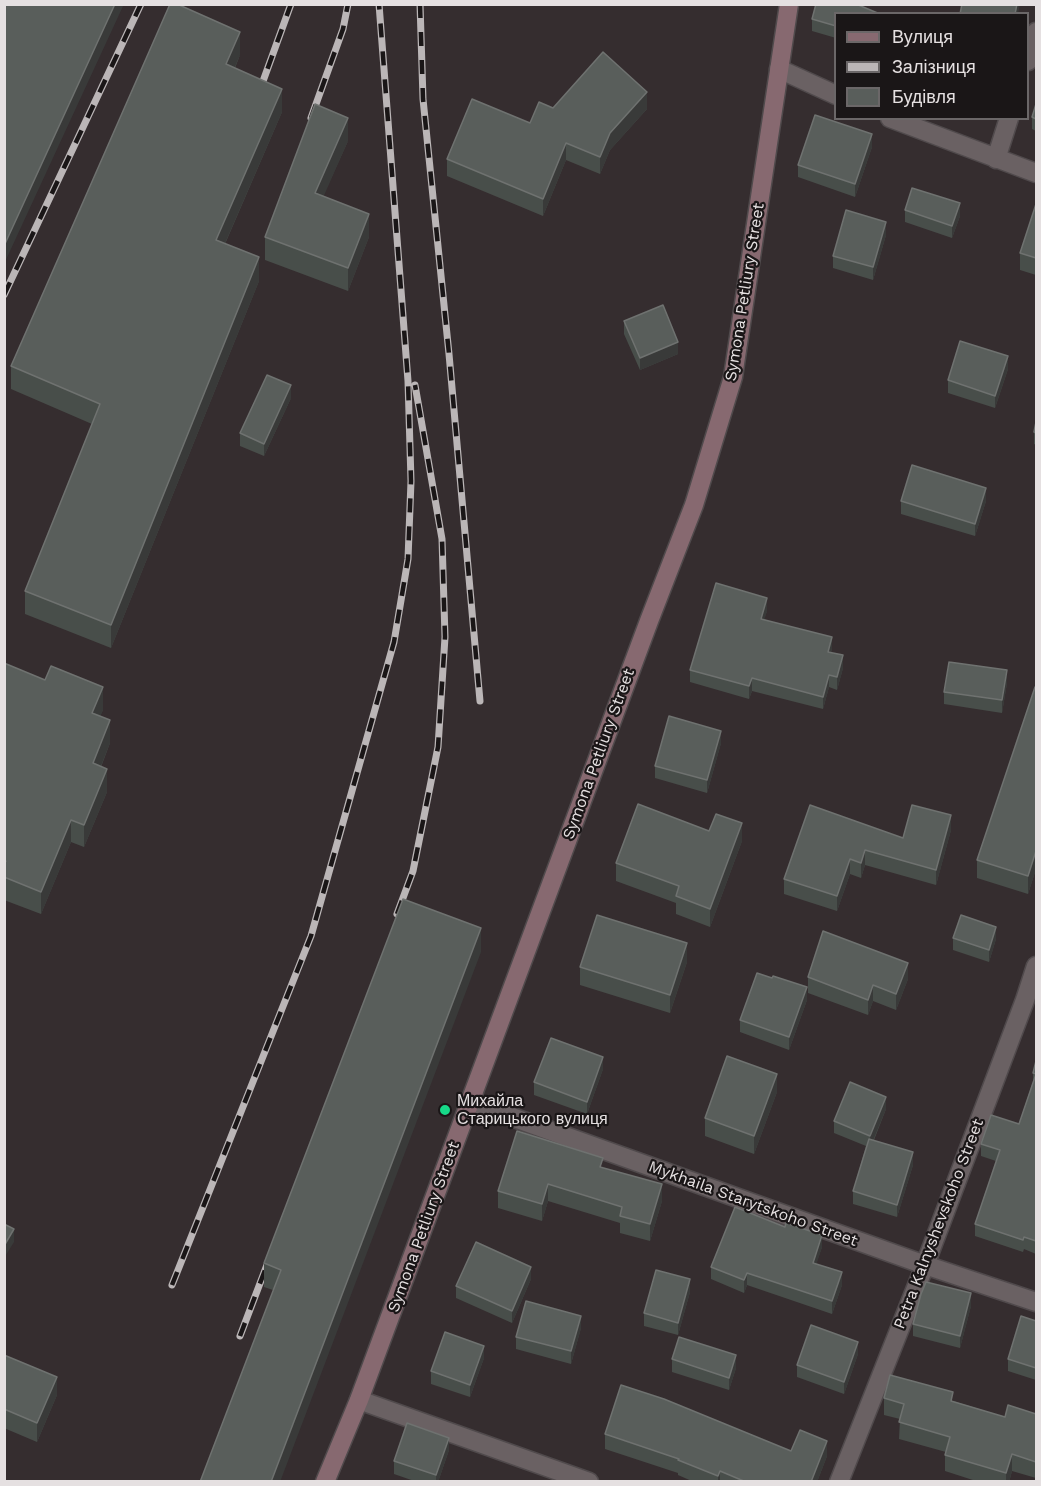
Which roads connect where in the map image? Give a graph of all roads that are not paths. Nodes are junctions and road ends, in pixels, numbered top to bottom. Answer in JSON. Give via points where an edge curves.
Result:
{"nodes":[{"id":1,"x":789,"y":4,"type":"edge"},
{"id":2,"x":1036,"y":32,"type":"edge"},
{"id":3,"x":1029,"y":56,"type":"edge"},
{"id":4,"x":779,"y":69,"type":"junction"},
{"id":5,"x":834,"y":94,"type":"edge"},
{"id":6,"x":895,"y":120,"type":"edge"},
{"id":7,"x":1008,"y":120,"type":"edge"},
{"id":8,"x":996,"y":159,"type":"junction"},
{"id":9,"x":1036,"y":174,"type":"edge"},
{"id":10,"x":1036,"y":966,"type":"edge"},
{"id":11,"x":1031,"y":1002,"type":"edge"},
{"id":12,"x":470,"y":1102,"type":"junction"},
{"id":13,"x":925,"y":1265,"type":"junction"},
{"id":14,"x":1036,"y":1302,"type":"edge"},
{"id":15,"x":359,"y":1400,"type":"junction"},
{"id":16,"x":325,"y":1482,"type":"edge"},
{"id":17,"x":589,"y":1482,"type":"edge"},
{"id":18,"x":839,"y":1482,"type":"edge"}],
"edges":[{"from":1,"to":4,"type":"main road","name":"Symona Petliury Street"},
{"from":2,"to":3,"type":"street"},
{"from":4,"to":5,"type":"street"},
{"from":4,"to":12,"type":"main road","name":"Symona Petliury Street","via":[[730,388],[694,505]]},
{"from":6,"to":8,"type":"street"},
{"from":7,"to":8,"type":"street"},
{"from":8,"to":9,"type":"street"},
{"from":10,"to":11,"type":"street","name":"Petra Kalnyshevskoho Street"},
{"from":11,"to":13,"type":"street","name":"Petra Kalnyshevskoho Street"},
{"from":12,"to":13,"type":"street","name":"Mykhaila Starytskoho Street"},
{"from":12,"to":15,"type":"main road","name":"Symona Petliury Street"},
{"from":13,"to":14,"type":"street","name":"Mykhaila Starytskoho Street"},
{"from":13,"to":18,"type":"street","name":"Petra Kalnyshevskoho Street"},
{"from":15,"to":16,"type":"main road","name":"Symona Petliury Street"},
{"from":15,"to":17,"type":"street"}]}
